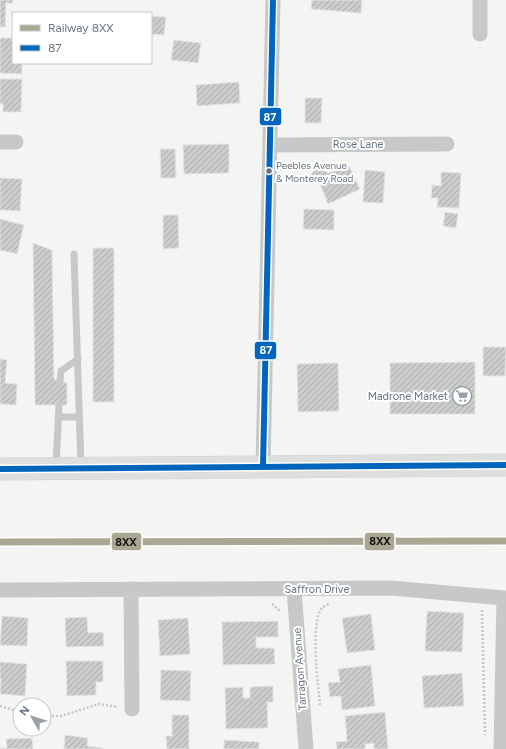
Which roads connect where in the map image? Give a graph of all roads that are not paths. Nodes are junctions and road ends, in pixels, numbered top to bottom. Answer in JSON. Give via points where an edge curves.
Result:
{"nodes":[{"id":1,"x":273,"y":0,"type":"edge"},
{"id":2,"x":480,"y":0,"type":"edge"},
{"id":3,"x":480,"y":34,"type":"dead end"},
{"id":4,"x":0,"y":142,"type":"edge"},
{"id":5,"x":16,"y":142,"type":"dead end"},
{"id":6,"x":447,"y":144,"type":"dead end"},
{"id":7,"x":270,"y":145,"type":"junction"},
{"id":8,"x":74,"y":254,"type":"dead end"},
{"id":9,"x":78,"y":359,"type":"junction"},
{"id":10,"x":60,"y":381,"type":"dead end"},
{"id":11,"x":59,"y":405,"type":"dead end"},
{"id":12,"x":58,"y":417,"type":"junction"},
{"id":13,"x":79,"y":417,"type":"junction"},
{"id":14,"x":506,"y":465,"type":"edge"},
{"id":15,"x":263,"y":467,"type":"junction"},
{"id":16,"x":81,"y":468,"type":"junction"},
{"id":17,"x":0,"y":469,"type":"edge"},
{"id":18,"x":56,"y":469,"type":"junction"},
{"id":19,"x":131,"y":589,"type":"junction"},
{"id":20,"x":294,"y":589,"type":"junction"},
{"id":21,"x":0,"y":590,"type":"edge"},
{"id":22,"x":505,"y":597,"type":"edge"},
{"id":23,"x":132,"y":710,"type":"road end"},
{"id":24,"x":306,"y":749,"type":"edge"},
{"id":25,"x":501,"y":749,"type":"edge"}],
"edges":[{"from":1,"to":7,"type":"street"},
{"from":2,"to":3,"type":"street"},
{"from":4,"to":5,"type":"street"},
{"from":6,"to":7,"type":"street","name":"Rose Lane"},
{"from":7,"to":15,"type":"street"},
{"from":8,"to":9,"type":"lane"},
{"from":9,"to":10,"type":"lane","via":[[61,371]]},
{"from":9,"to":13,"type":"lane"},
{"from":11,"to":12,"type":"lane"},
{"from":12,"to":13,"type":"lane"},
{"from":12,"to":18,"type":"lane"},
{"from":13,"to":16,"type":"lane"},
{"from":14,"to":15,"type":"main road"},
{"from":15,"to":16,"type":"main road"},
{"from":16,"to":18,"type":"main road"},
{"from":17,"to":18,"type":"main road"},
{"from":19,"to":20,"type":"street","name":"Saffron Drive"},
{"from":19,"to":21,"type":"street","name":"Saffron Drive"},
{"from":19,"to":23,"type":"street"},
{"from":20,"to":22,"type":"street","name":"Saffron Drive","via":[[391,588]]},
{"from":20,"to":24,"type":"street","name":"Tarragon Avenue"},
{"from":22,"to":25,"type":"street"}]}
